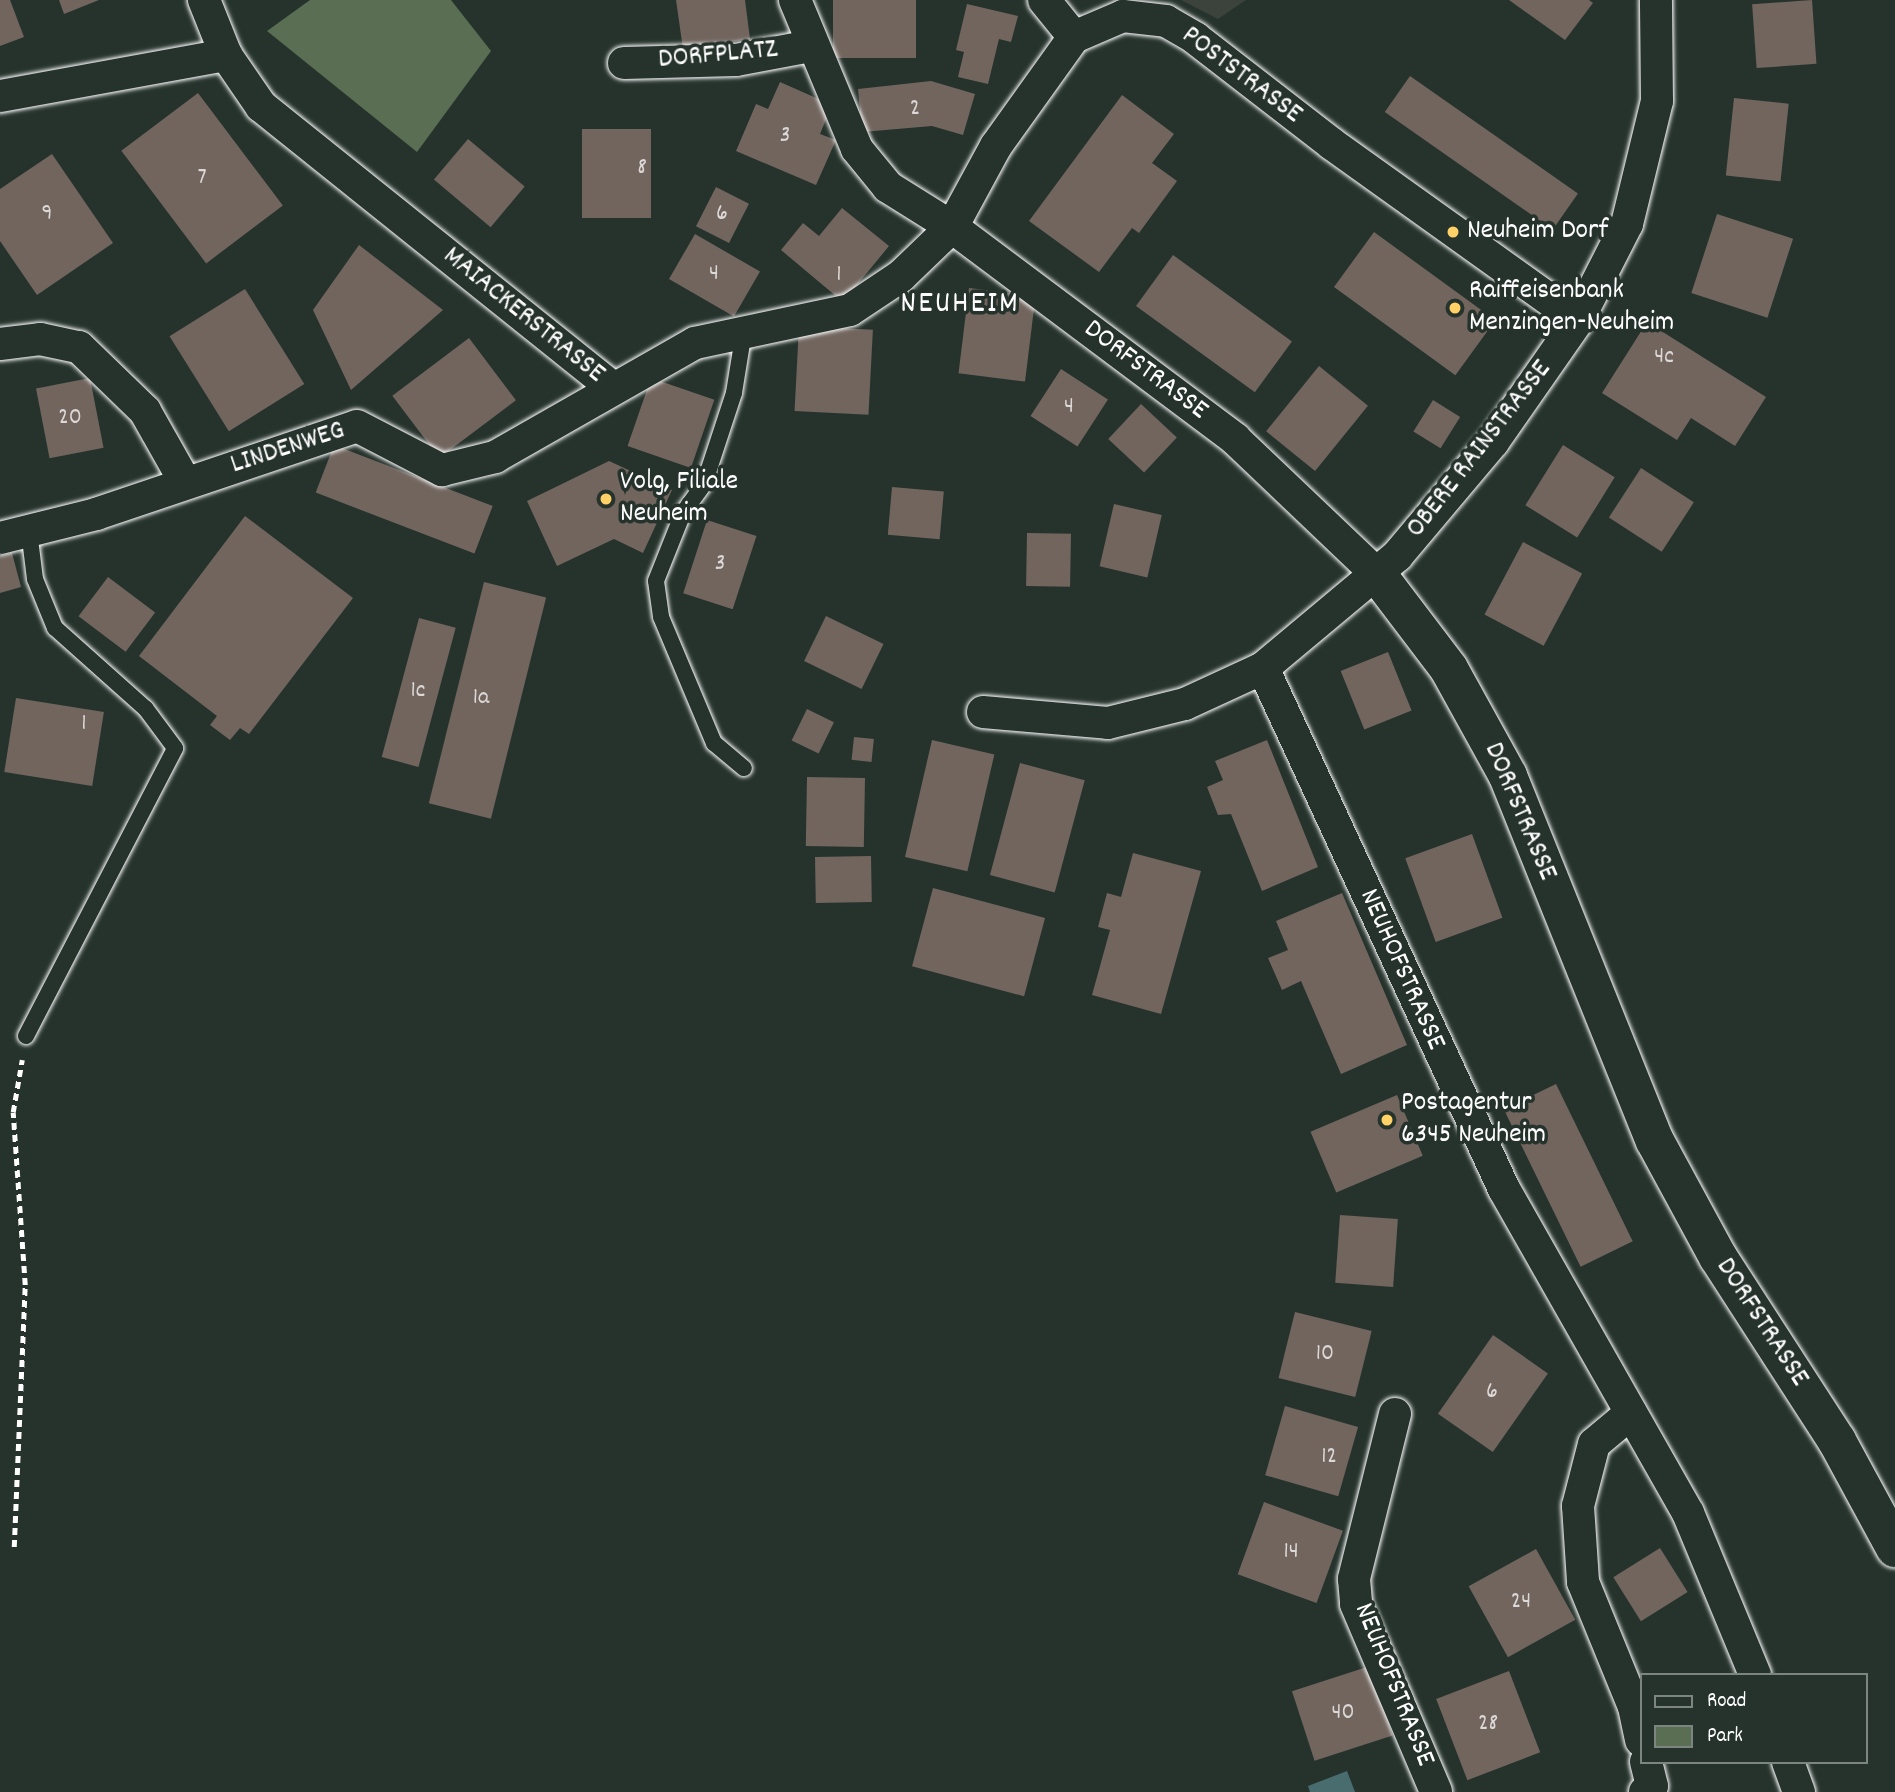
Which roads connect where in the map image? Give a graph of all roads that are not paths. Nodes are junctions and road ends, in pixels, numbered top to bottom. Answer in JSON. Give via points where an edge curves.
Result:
{"nodes":[{"id":1,"x":204,"y":0,"type":"edge"},
{"id":2,"x":795,"y":0,"type":"edge"},
{"id":3,"x":1044,"y":0,"type":"edge"},
{"id":4,"x":1656,"y":0,"type":"edge"},
{"id":5,"x":1074,"y":37,"type":"junction"},
{"id":6,"x":811,"y":46,"type":"junction"},
{"id":7,"x":226,"y":55,"type":"junction"},
{"id":8,"x":624,"y":63,"type":"dead end"},
{"id":9,"x":0,"y":96,"type":"edge"},
{"id":10,"x":952,"y":227,"type":"junction"},
{"id":11,"x":1578,"y":320,"type":"junction"},
{"id":12,"x":744,"y":331,"type":"junction"},
{"id":13,"x":0,"y":344,"type":"edge"},
{"id":14,"x":613,"y":388,"type":"junction"},
{"id":15,"x":185,"y":482,"type":"junction"},
{"id":16,"x":14,"y":534,"type":"edge"},
{"id":17,"x":1377,"y":574,"type":"junction"},
{"id":18,"x":1263,"y":668,"type":"junction"},
{"id":19,"x":983,"y":712,"type":"dead end"},
{"id":20,"x":744,"y":768,"type":"dead end"},
{"id":21,"x":26,"y":1036,"type":"road end"},
{"id":22,"x":1631,"y":1413,"type":"junction"},
{"id":23,"x":1395,"y":1414,"type":"dead end"},
{"id":24,"x":1895,"y":1548,"type":"edge"},
{"id":25,"x":1754,"y":1673,"type":"edge"},
{"id":26,"x":1640,"y":1735,"type":"edge"},
{"id":27,"x":1646,"y":1764,"type":"edge"},
{"id":28,"x":1789,"y":1764,"type":"edge"},
{"id":29,"x":1436,"y":1792,"type":"edge"},
{"id":30,"x":1645,"y":1792,"type":"edge"},
{"id":31,"x":1799,"y":1792,"type":"edge"}],
"edges":[{"from":1,"to":7,"type":"street","name":"MAIACKERSTRASSE"},
{"from":2,"to":6,"type":"street","name":"DORFPLATZ"},
{"from":3,"to":5,"type":"street"},
{"from":4,"to":11,"type":"street","name":"OBERE RAINSTRASSE","via":[[1657,101],[1627,224]]},
{"from":5,"to":10,"type":"street","via":[[996,145]]},
{"from":5,"to":11,"type":"street","name":"POSTSTRASSE","via":[[1123,16],[1166,21]]},
{"from":6,"to":8,"type":"street","name":"DORFPLATZ","via":[[736,60]]},
{"from":6,"to":10,"type":"street","name":"DORFPLATZ","via":[[857,149],[888,187]]},
{"from":7,"to":9,"type":"street"},
{"from":7,"to":14,"type":"street","name":"MAIACKERSTRASSE","via":[[261,106]]},
{"from":10,"to":12,"type":"street","name":"MAIACKERSTRASSE","via":[[901,276],[850,310]]},
{"from":10,"to":17,"type":"street","name":"DORFSTRASSE","via":[[1235,439]]},
{"from":11,"to":17,"type":"street","name":"OBERE RAINSTRASSE","via":[[1493,442]]},
{"from":12,"to":14,"type":"street","name":"MAIACKERSTRASSE","via":[[695,343]]},
{"from":12,"to":20,"type":"lane","via":[[734,393],[704,484],[683,513],[656,581],[661,617],[714,743]]},
{"from":13,"to":15,"type":"street","via":[[40,339],[79,347],[145,411]]},
{"from":14,"to":15,"type":"street","name":"LINDENWEG","via":[[564,422],[495,457],[442,470],[357,426]]},
{"from":15,"to":16,"type":"street","name":"LINDENWEG","via":[[96,514]]},
{"from":16,"to":21,"type":"lane","via":[[55,628],[146,709],[174,748]]},
{"from":17,"to":18,"type":"street","name":"OBERE RAINSTRASSE"},
{"from":17,"to":24,"type":"street","name":"DORFSTRASSE","via":[[1449,669],[1508,776],[1655,1141],[1718,1258],[1837,1441]]},
{"from":18,"to":19,"type":"street","name":"OBERE RAINSTRASSE","via":[[1185,704],[1108,723]]},
{"from":18,"to":22,"type":"street","name":"NEUHOFSTRASSE","via":[[1504,1189]]},
{"from":22,"to":25,"type":"street","name":"NEUHOFSTRASSE","via":[[1688,1513]]},
{"from":22,"to":26,"type":"street","via":[[1594,1444],[1577,1506],[1583,1582],[1634,1707]]},
{"from":23,"to":29,"type":"street","name":"NEUHOFSTRASSE","via":[[1354,1579],[1356,1604]]},
{"from":27,"to":30,"type":"street","via":[[1652,1786]]},
{"from":28,"to":31,"type":"street"}]}
